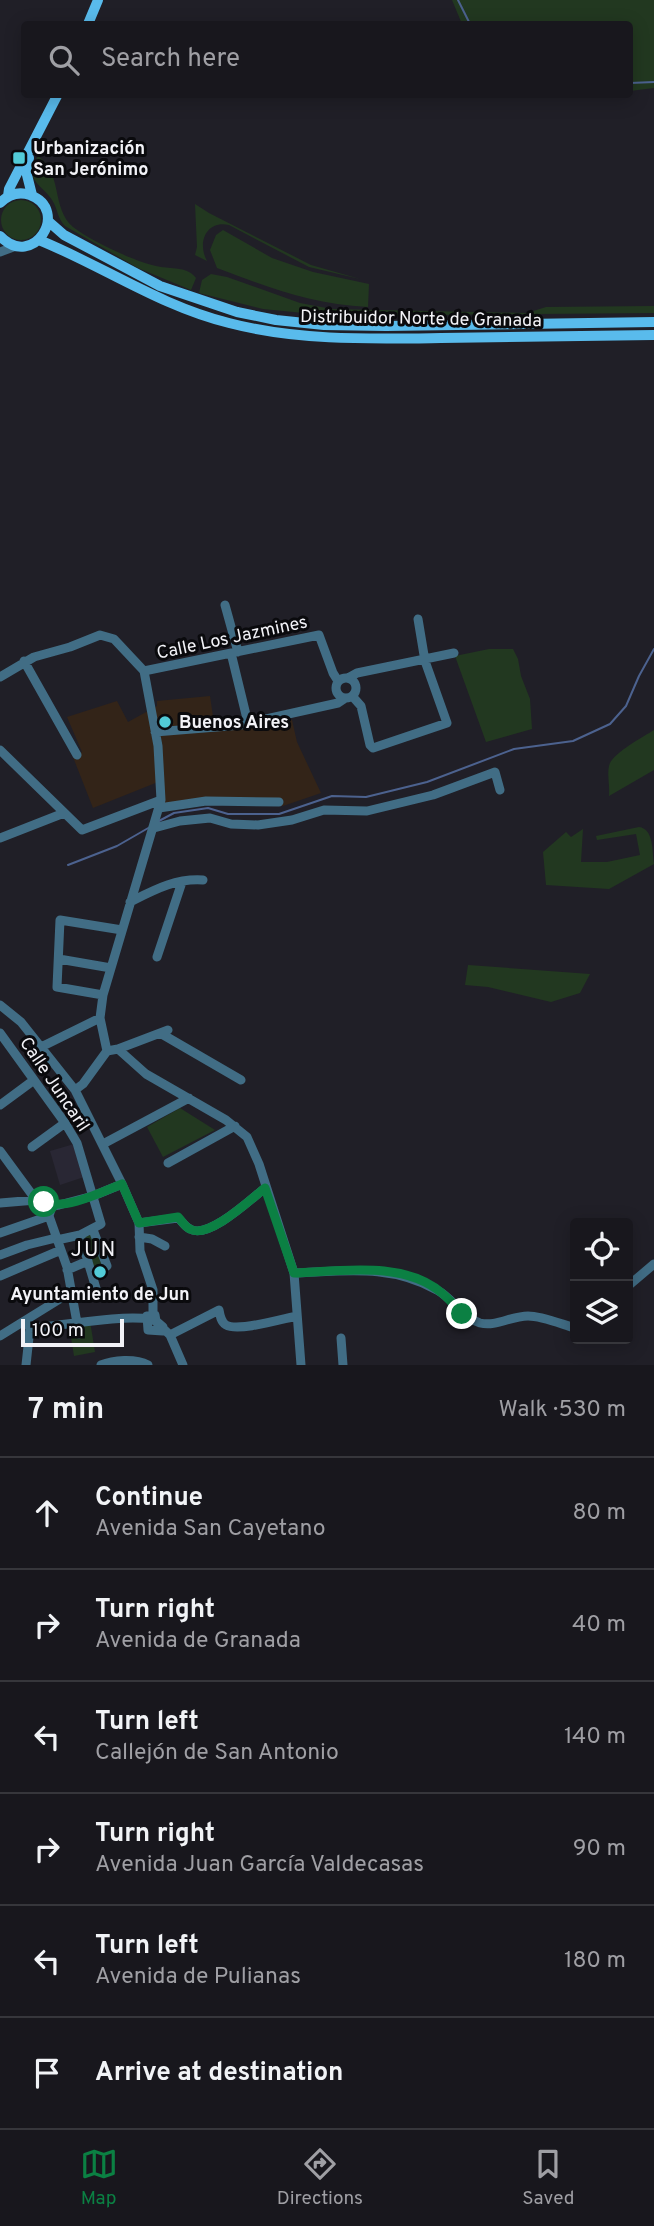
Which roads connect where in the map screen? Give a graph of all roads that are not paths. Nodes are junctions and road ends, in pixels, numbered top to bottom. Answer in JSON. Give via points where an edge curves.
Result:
{"nodes":[{"id":1,"x":99,"y":0,"type":"edge"},
{"id":2,"x":89,"y":21,"type":"edge"},
{"id":3,"x":56,"y":98,"type":"edge"},
{"id":4,"x":29,"y":155,"type":"junction"},
{"id":5,"x":32,"y":195,"type":"junction"},
{"id":6,"x":3,"y":200,"type":"edge"},
{"id":7,"x":48,"y":221,"type":"junction"},
{"id":8,"x":0,"y":236,"type":"edge"},
{"id":9,"x":39,"y":240,"type":"junction"},
{"id":10,"x":16,"y":246,"type":"junction"},
{"id":11,"x":0,"y":251,"type":"edge"},
{"id":12,"x":654,"y":322,"type":"edge"},
{"id":13,"x":654,"y":335,"type":"edge"},
{"id":14,"x":225,"y":606,"type":"dead end"},
{"id":15,"x":418,"y":619,"type":"dead end"},
{"id":16,"x":234,"y":652,"type":"junction"},
{"id":17,"x":454,"y":653,"type":"dead end"},
{"id":18,"x":425,"y":660,"type":"junction"},
{"id":19,"x":24,"y":662,"type":"junction"},
{"id":20,"x":144,"y":671,"type":"junction"},
{"id":21,"x":0,"y":677,"type":"edge"},
{"id":22,"x":348,"y":678,"type":"junction"},
{"id":23,"x":338,"y":681,"type":"junction"},
{"id":24,"x":349,"y":698,"type":"junction"},
{"id":25,"x":241,"y":726,"type":"dead end"},
{"id":26,"x":155,"y":732,"type":"junction"},
{"id":27,"x":0,"y":750,"type":"edge"},
{"id":28,"x":77,"y":755,"type":"dead end"},
{"id":29,"x":500,"y":790,"type":"dead end"},
{"id":30,"x":279,"y":802,"type":"dead end"},
{"id":31,"x":160,"y":804,"type":"junction"},
{"id":32,"x":64,"y":813,"type":"junction"},
{"id":33,"x":154,"y":828,"type":"junction"},
{"id":34,"x":1,"y":836,"type":"edge"},
{"id":35,"x":204,"y":880,"type":"dead end"},
{"id":36,"x":182,"y":882,"type":"junction"},
{"id":37,"x":130,"y":902,"type":"junction"},
{"id":38,"x":122,"y":930,"type":"junction"},
{"id":39,"x":157,"y":957,"type":"dead end"},
{"id":40,"x":58,"y":959,"type":"junction"},
{"id":41,"x":111,"y":968,"type":"junction"},
{"id":42,"x":103,"y":995,"type":"junction"},
{"id":43,"x":0,"y":1004,"type":"edge"},
{"id":44,"x":100,"y":1018,"type":"junction"},
{"id":45,"x":0,"y":1032,"type":"edge"},
{"id":46,"x":41,"y":1047,"type":"junction"},
{"id":47,"x":118,"y":1049,"type":"junction"},
{"id":48,"x":107,"y":1051,"type":"junction"},
{"id":49,"x":34,"y":1080,"type":"junction"},
{"id":50,"x":241,"y":1080,"type":"dead end"},
{"id":51,"x":75,"y":1090,"type":"junction"},
{"id":52,"x":189,"y":1098,"type":"junction"},
{"id":53,"x":0,"y":1105,"type":"edge"},
{"id":54,"x":65,"y":1123,"type":"junction"},
{"id":55,"x":235,"y":1126,"type":"junction"},
{"id":56,"x":103,"y":1144,"type":"junction"},
{"id":57,"x":32,"y":1147,"type":"dead end"},
{"id":58,"x":0,"y":1151,"type":"edge"},
{"id":59,"x":168,"y":1163,"type":"dead end"},
{"id":60,"x":122,"y":1184,"type":"junction"},
{"id":61,"x":265,"y":1188,"type":"junction"},
{"id":62,"x":93,"y":1196,"type":"junction"},
{"id":63,"x":36,"y":1200,"type":"junction"},
{"id":64,"x":0,"y":1203,"type":"edge"},
{"id":65,"x":52,"y":1206,"type":"junction"},
{"id":66,"x":49,"y":1216,"type":"junction"},
{"id":67,"x":139,"y":1223,"type":"junction"},
{"id":68,"x":93,"y":1230,"type":"junction"},
{"id":69,"x":0,"y":1233,"type":"edge"},
{"id":70,"x":80,"y":1235,"type":"junction"},
{"id":71,"x":139,"y":1237,"type":"junction"},
{"id":72,"x":57,"y":1239,"type":"junction"},
{"id":73,"x":165,"y":1246,"type":"dead end"},
{"id":74,"x":61,"y":1250,"type":"junction"},
{"id":75,"x":0,"y":1255,"type":"edge"},
{"id":76,"x":88,"y":1261,"type":"junction"},
{"id":77,"x":654,"y":1264,"type":"edge"},
{"id":78,"x":107,"y":1266,"type":"dead end"},
{"id":79,"x":68,"y":1270,"type":"junction"},
{"id":80,"x":294,"y":1273,"type":"junction"},
{"id":81,"x":0,"y":1276,"type":"edge"},
{"id":82,"x":633,"y":1282,"type":"edge"},
{"id":83,"x":153,"y":1290,"type":"junction"},
{"id":84,"x":71,"y":1292,"type":"junction"},
{"id":85,"x":141,"y":1292,"type":"dead end"},
{"id":86,"x":98,"y":1296,"type":"dead end"},
{"id":87,"x":297,"y":1316,"type":"junction"},
{"id":88,"x":151,"y":1318,"type":"junction"},
{"id":89,"x":77,"y":1323,"type":"junction"},
{"id":90,"x":28,"y":1325,"type":"junction"},
{"id":91,"x":570,"y":1327,"type":"edge"},
{"id":92,"x":166,"y":1332,"type":"junction"},
{"id":93,"x":79,"y":1334,"type":"dead end"},
{"id":94,"x":0,"y":1336,"type":"edge"},
{"id":95,"x":341,"y":1338,"type":"dead end"},
{"id":96,"x":144,"y":1364,"type":"edge"},
{"id":97,"x":26,"y":1365,"type":"edge"},
{"id":98,"x":101,"y":1365,"type":"edge"},
{"id":99,"x":183,"y":1365,"type":"edge"},
{"id":100,"x":301,"y":1365,"type":"edge"},
{"id":101,"x":343,"y":1365,"type":"edge"}],
"edges":[{"from":1,"to":2,"type":"main road"},
{"from":3,"to":4,"type":"main road"},
{"from":4,"to":5,"type":"main road","via":[[26,171]]},
{"from":4,"to":6,"type":"main road"},
{"from":5,"to":6,"type":"main road"},
{"from":5,"to":7,"type":"main road","via":[[44,206]]},
{"from":7,"to":9,"type":"main road"},
{"from":7,"to":12,"type":"main road","name":"Distribuidor Norte de Granada","via":[[64,235],[160,286],[276,320],[386,326]]},
{"from":8,"to":10,"type":"main road"},
{"from":9,"to":10,"type":"main road"},
{"from":9,"to":13,"type":"main road","name":"Distribuidor Norte de Granada","via":[[155,298],[228,323],[272,332],[389,338]]},
{"from":10,"to":11,"type":"street"},
{"from":14,"to":16,"type":"street"},
{"from":15,"to":18,"type":"street"},
{"from":16,"to":20,"type":"street","name":"Calle Los Jazmines"},
{"from":16,"to":23,"type":"street","name":"Calle Los Jazmines","via":[[319,635]]},
{"from":16,"to":24,"type":"street","via":[[248,723]]},
{"from":17,"to":18,"type":"street"},
{"from":18,"to":22,"type":"street"},
{"from":18,"to":24,"type":"street","via":[[447,723],[373,748],[360,706]]},
{"from":19,"to":20,"type":"street","via":[[104,635],[117,641]]},
{"from":19,"to":21,"type":"street"},
{"from":19,"to":28,"type":"street"},
{"from":20,"to":26,"type":"street"},
{"from":22,"to":23,"type":"street"},
{"from":22,"to":24,"type":"street","via":[[355,693]]},
{"from":23,"to":24,"type":"street","via":[[339,694]]},
{"from":25,"to":26,"type":"street"},
{"from":26,"to":31,"type":"street"},
{"from":27,"to":32,"type":"street"},
{"from":29,"to":33,"type":"street","via":[[495,772],[433,795],[367,811],[324,810],[258,825],[210,818]]},
{"from":30,"to":31,"type":"street"},
{"from":31,"to":32,"type":"street","via":[[82,830]]},
{"from":31,"to":33,"type":"street"},
{"from":32,"to":34,"type":"street"},
{"from":33,"to":37,"type":"street"},
{"from":35,"to":36,"type":"street"},
{"from":36,"to":37,"type":"street","via":[[166,884]]},
{"from":36,"to":39,"type":"street"},
{"from":37,"to":38,"type":"street"},
{"from":38,"to":40,"type":"street","via":[[60,920]]},
{"from":38,"to":41,"type":"street"},
{"from":40,"to":41,"type":"street"},
{"from":40,"to":42,"type":"street","via":[[58,987]]},
{"from":41,"to":42,"type":"street"},
{"from":42,"to":44,"type":"street"},
{"from":43,"to":46,"type":"street"},
{"from":44,"to":46,"type":"street"},
{"from":44,"to":48,"type":"street"},
{"from":45,"to":49,"type":"street","name":"Calle Juncaril"},
{"from":46,"to":51,"type":"street"},
{"from":47,"to":48,"type":"street"},
{"from":47,"to":50,"type":"street","via":[[164,1031]]},
{"from":47,"to":52,"type":"street","via":[[146,1074]]},
{"from":48,"to":51,"type":"street"},
{"from":49,"to":53,"type":"street"},
{"from":49,"to":54,"type":"street","name":"Calle Juncaril"},
{"from":51,"to":56,"type":"street"},
{"from":52,"to":55,"type":"street"},
{"from":52,"to":56,"type":"street"},
{"from":54,"to":57,"type":"street"},
{"from":54,"to":62,"type":"street","name":"Calle Juncaril","via":[[77,1143]]},
{"from":55,"to":59,"type":"street"},
{"from":55,"to":61,"type":"street","via":[[247,1137]]},
{"from":56,"to":60,"type":"street"},
{"from":58,"to":63,"type":"street"},
{"from":60,"to":62,"type":"street"},
{"from":60,"to":67,"type":"street"},
{"from":61,"to":67,"type":"street","via":[[211,1227],[194,1231],[178,1217]]},
{"from":61,"to":80,"type":"street"},
{"from":62,"to":65,"type":"street"},
{"from":62,"to":68,"type":"street","name":"Calle Juncaril","via":[[101,1224]]},
{"from":63,"to":64,"type":"street"},
{"from":63,"to":65,"type":"street"},
{"from":65,"to":66,"type":"street"},
{"from":66,"to":69,"type":"street"},
{"from":66,"to":72,"type":"street"},
{"from":67,"to":71,"type":"street"},
{"from":68,"to":70,"type":"street"},
{"from":68,"to":78,"type":"street"},
{"from":70,"to":72,"type":"street"},
{"from":70,"to":76,"type":"street"},
{"from":71,"to":73,"type":"street"},
{"from":71,"to":83,"type":"street"},
{"from":72,"to":74,"type":"street"},
{"from":72,"to":75,"type":"street"},
{"from":74,"to":79,"type":"street"},
{"from":74,"to":81,"type":"street"},
{"from":76,"to":79,"type":"street"},
{"from":76,"to":86,"type":"street"},
{"from":77,"to":82,"type":"street"},
{"from":79,"to":84,"type":"street"},
{"from":80,"to":87,"type":"street"},
{"from":80,"to":91,"type":"street","via":[[389,1272],[442,1292],[462,1314],[485,1324],[528,1316]]},
{"from":83,"to":85,"type":"street"},
{"from":83,"to":88,"type":"street"},
{"from":84,"to":89,"type":"street"},
{"from":84,"to":90,"type":"street"},
{"from":87,"to":92,"type":"street","via":[[237,1327],[221,1320],[219,1310]]},
{"from":87,"to":100,"type":"street"},
{"from":88,"to":89,"type":"street"},
{"from":88,"to":92,"type":"street","via":[[148,1331]]},
{"from":89,"to":90,"type":"street"},
{"from":89,"to":93,"type":"street"},
{"from":90,"to":94,"type":"street"},
{"from":90,"to":97,"type":"street"},
{"from":92,"to":99,"type":"street"},
{"from":95,"to":101,"type":"street"},
{"from":96,"to":98,"type":"street","via":[[121,1361]]}]}
